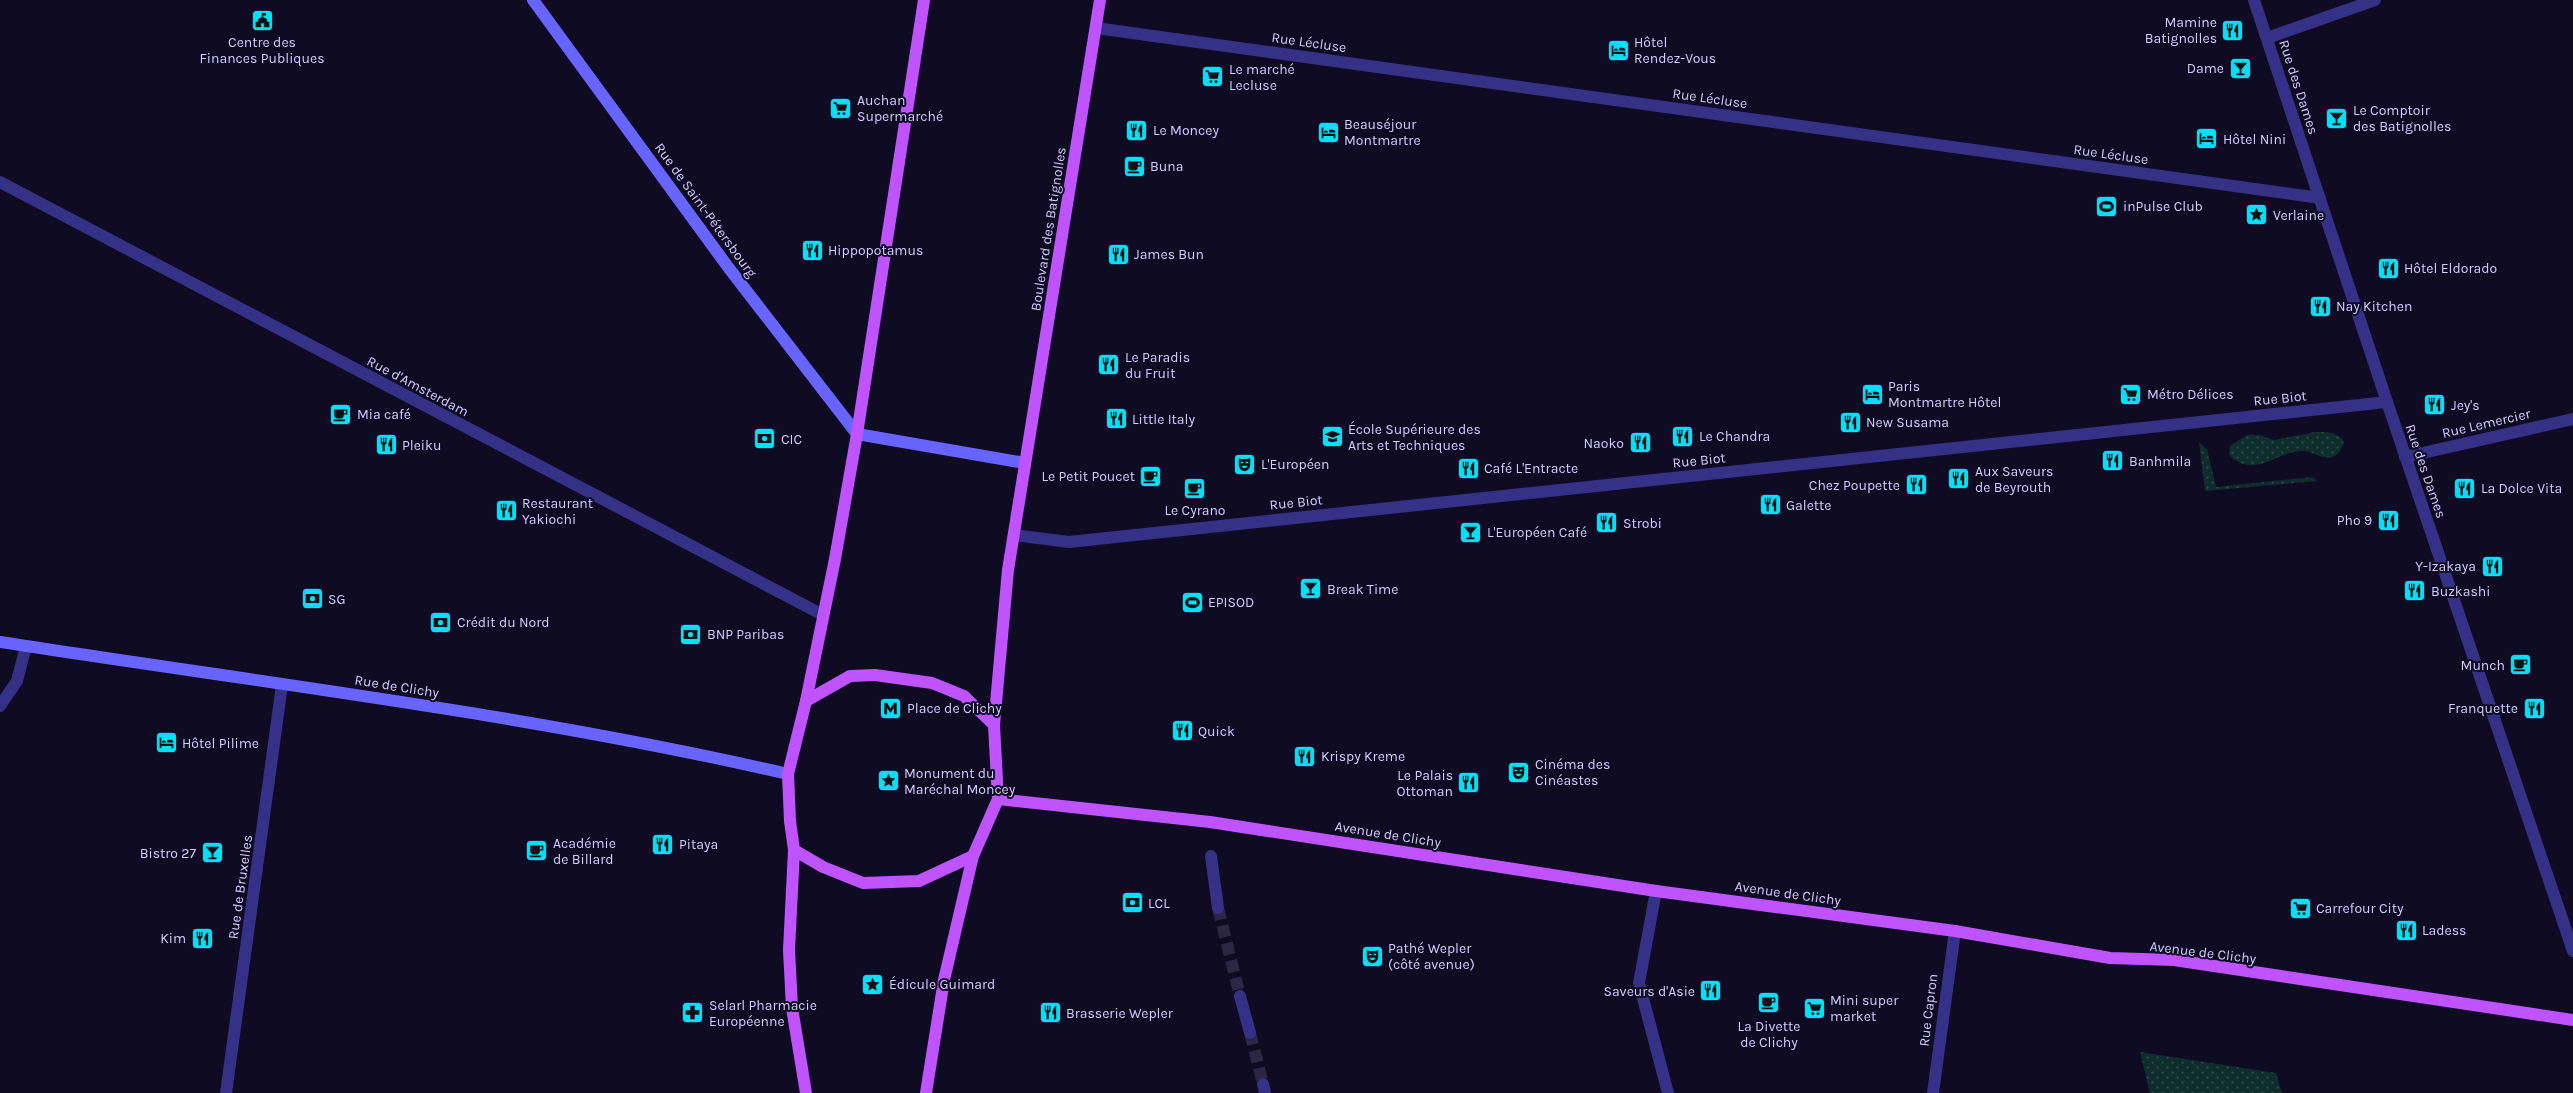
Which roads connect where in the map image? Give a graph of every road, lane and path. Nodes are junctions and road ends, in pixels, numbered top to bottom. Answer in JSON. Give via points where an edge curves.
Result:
{"nodes":[{"id":1,"x":533,"y":0,"type":"edge"},
{"id":2,"x":924,"y":0,"type":"edge"},
{"id":3,"x":1100,"y":0,"type":"edge"},
{"id":4,"x":2254,"y":0,"type":"edge"},
{"id":5,"x":2375,"y":0,"type":"edge"},
{"id":6,"x":1096,"y":28,"type":"junction"},
{"id":7,"x":2267,"y":38,"type":"junction"},
{"id":8,"x":0,"y":182,"type":"edge"},
{"id":9,"x":2320,"y":198,"type":"junction"},
{"id":10,"x":2387,"y":402,"type":"junction"},
{"id":11,"x":2573,"y":419,"type":"edge"},
{"id":12,"x":857,"y":434,"type":"junction"},
{"id":13,"x":2406,"y":457,"type":"junction"},
{"id":14,"x":1025,"y":463,"type":"junction"},
{"id":15,"x":1014,"y":535,"type":"junction"},
{"id":16,"x":823,"y":615,"type":"junction"},
{"id":17,"x":0,"y":642,"type":"edge"},
{"id":18,"x":26,"y":646,"type":"junction"},
{"id":19,"x":282,"y":685,"type":"junction"},
{"id":20,"x":806,"y":701,"type":"junction"},
{"id":21,"x":0,"y":706,"type":"edge"},
{"id":22,"x":994,"y":725,"type":"junction"},
{"id":23,"x":788,"y":774,"type":"junction"},
{"id":24,"x":998,"y":799,"type":"junction"},
{"id":25,"x":794,"y":850,"type":"junction"},
{"id":26,"x":973,"y":856,"type":"junction"},
{"id":27,"x":1212,"y":856,"type":"dead end"},
{"id":28,"x":1656,"y":891,"type":"junction"},
{"id":29,"x":1218,"y":908,"type":"tunnel mouth"},
{"id":30,"x":1955,"y":931,"type":"junction"},
{"id":31,"x":2573,"y":951,"type":"edge"},
{"id":32,"x":1240,"y":996,"type":"tunnel mouth"},
{"id":33,"x":2573,"y":1020,"type":"edge"},
{"id":34,"x":1250,"y":1033,"type":"tunnel mouth"},
{"id":35,"x":226,"y":1093,"type":"edge"},
{"id":36,"x":806,"y":1093,"type":"edge"},
{"id":37,"x":926,"y":1093,"type":"edge"},
{"id":38,"x":1668,"y":1093,"type":"edge"},
{"id":39,"x":1933,"y":1093,"type":"edge"}],
"edges":[{"from":1,"to":12,"type":"street","name":"Rue de Saint-Pétersbourg","via":[[728,267]]},
{"from":2,"to":12,"type":"main road"},
{"from":3,"to":6,"type":"main road","name":"Boulevard des Batignolles"},
{"from":4,"to":7,"type":"street","name":"Rue des Dames"},
{"from":5,"to":7,"type":"street"},
{"from":6,"to":9,"type":"street","name":"Rue Lécluse"},
{"from":6,"to":14,"type":"main road","name":"Boulevard des Batignolles"},
{"from":7,"to":9,"type":"street","name":"Rue des Dames"},
{"from":8,"to":16,"type":"street","name":"Rue d'Amsterdam"},
{"from":9,"to":10,"type":"street","name":"Rue des Dames"},
{"from":10,"to":13,"type":"street","name":"Rue des Dames"},
{"from":10,"to":15,"type":"street","name":"Rue Biot","via":[[1068,542]]},
{"from":11,"to":13,"type":"street","name":"Rue Lemercier"},
{"from":12,"to":14,"type":"street"},
{"from":12,"to":16,"type":"main road"},
{"from":13,"to":31,"type":"street","name":"Rue des Dames"},
{"from":14,"to":15,"type":"main road"},
{"from":15,"to":22,"type":"main road"},
{"from":16,"to":20,"type":"main road"},
{"from":17,"to":18,"type":"street","name":"Rue de Clichy"},
{"from":18,"to":19,"type":"street","name":"Rue de Clichy"},
{"from":18,"to":21,"type":"street","via":[[17,681]]},
{"from":19,"to":23,"type":"street","name":"Rue de Clichy","via":[[447,709]]},
{"from":19,"to":35,"type":"street","name":"Rue de Bruxelles"},
{"from":20,"to":22,"type":"main road","via":[[850,676],[875,675],[932,683],[964,696]]},
{"from":20,"to":23,"type":"main road"},
{"from":22,"to":24,"type":"main road"},
{"from":23,"to":25,"type":"main road"},
{"from":24,"to":26,"type":"main road"},
{"from":24,"to":28,"type":"main road","name":"Avenue de Clichy","via":[[1210,822]]},
{"from":25,"to":26,"type":"main road","via":[[823,867],[863,883],[919,881]]},
{"from":25,"to":36,"type":"main road","via":[[788,950],[792,1008]]},
{"from":26,"to":37,"type":"main road","via":[[944,980]]},
{"from":27,"to":29,"type":"street"},
{"from":28,"to":30,"type":"main road","name":"Avenue de Clichy"},
{"from":28,"to":38,"type":"street","via":[[1639,983]]},
{"from":30,"to":33,"type":"main road","name":"Avenue de Clichy","via":[[2110,958],[2174,960]]},
{"from":30,"to":39,"type":"street","name":"Rue Capron"},
{"from":32,"to":34,"type":"street"}]}
